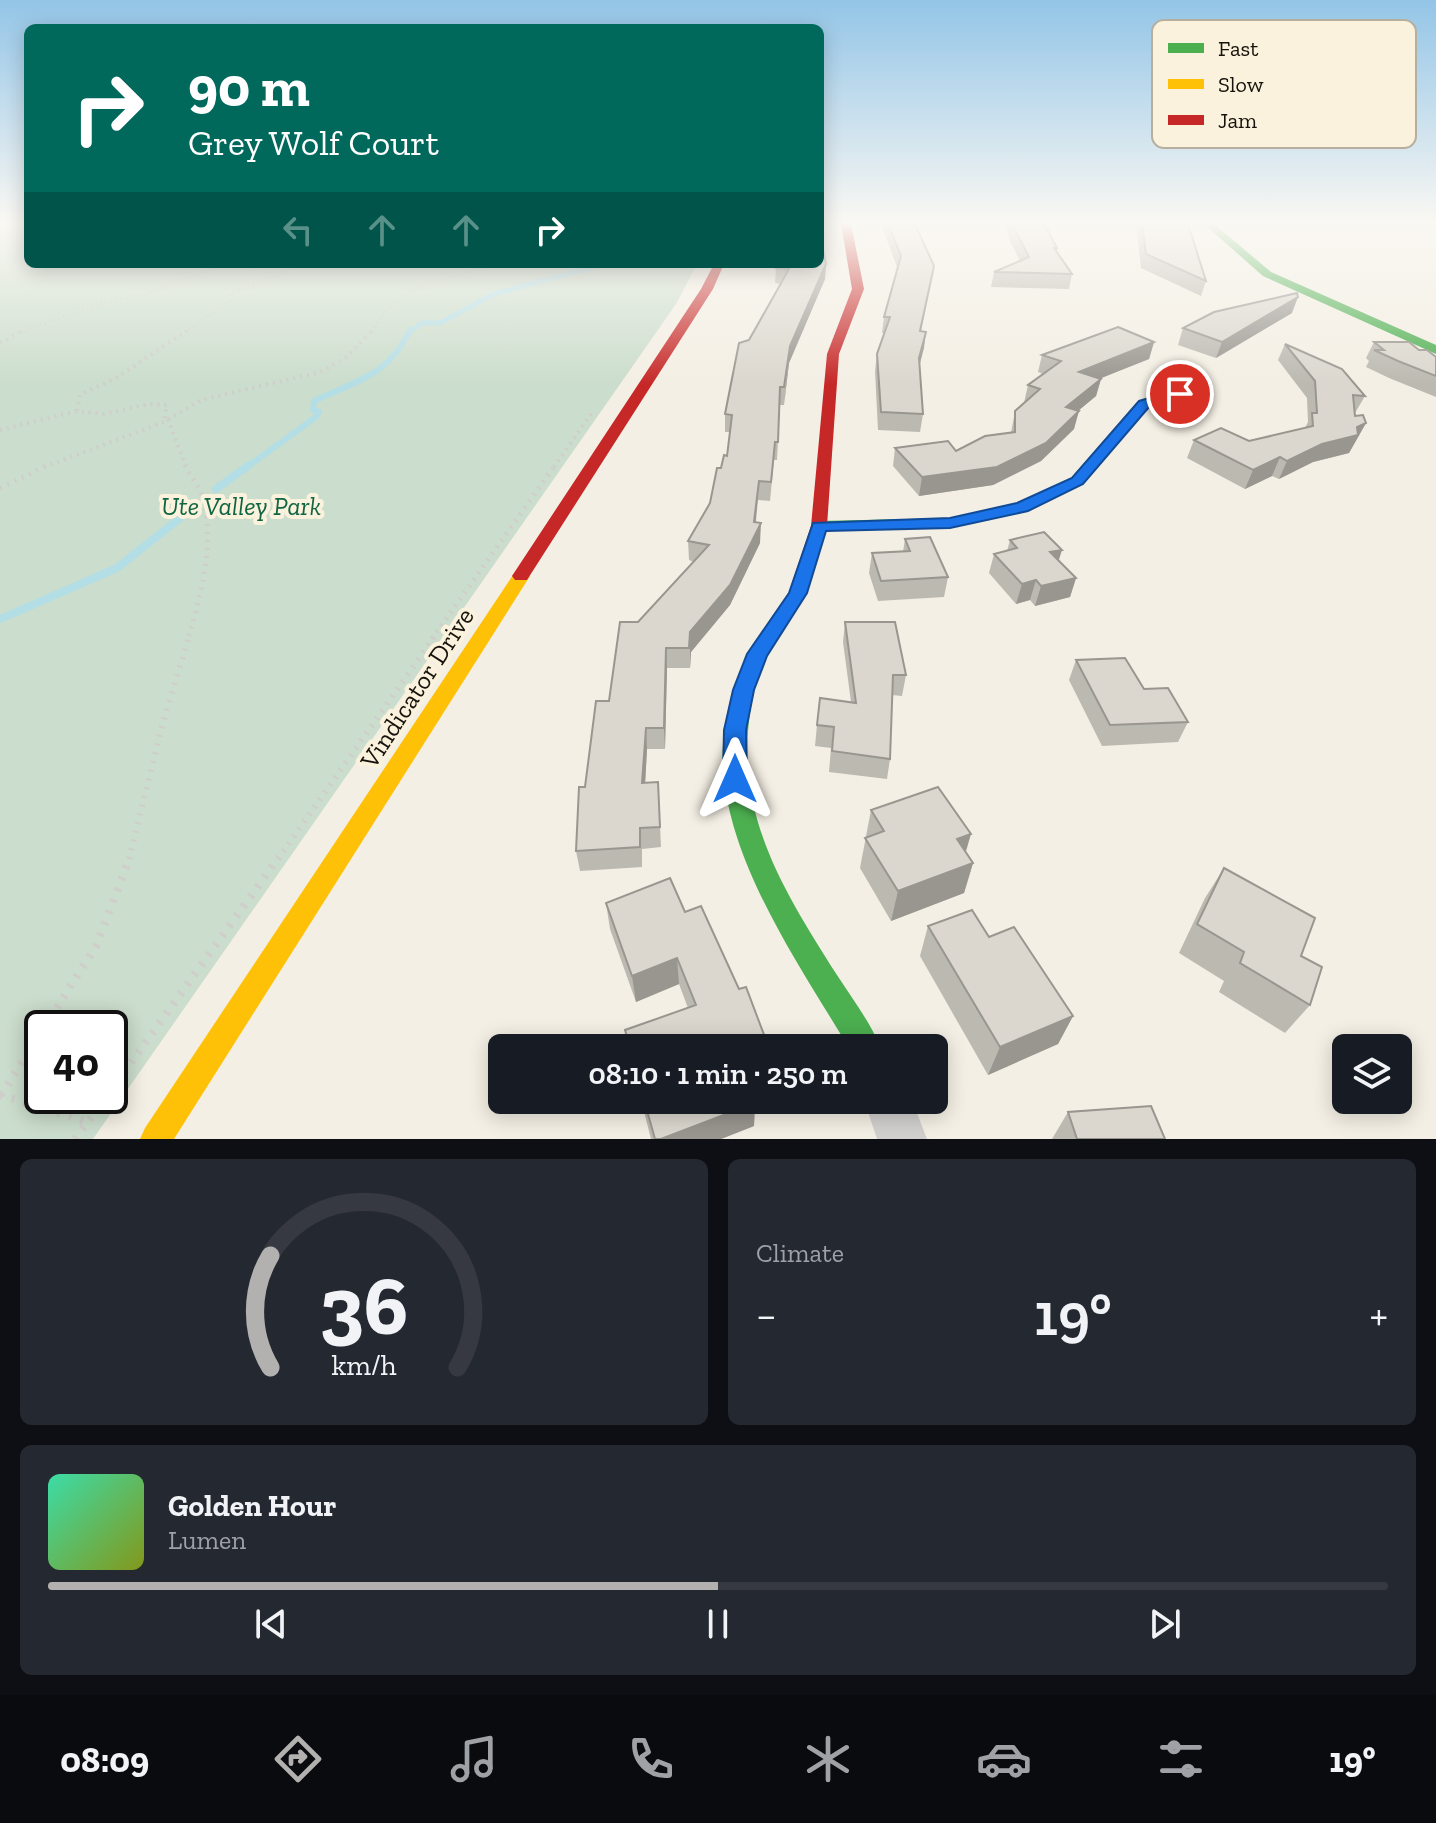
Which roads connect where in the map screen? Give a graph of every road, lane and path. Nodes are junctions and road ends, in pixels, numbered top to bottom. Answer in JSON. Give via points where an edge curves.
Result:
{"nodes":[{"id":1,"x":191,"y":277,"type":"edge"},
{"id":2,"x":273,"y":277,"type":"edge"},
{"id":3,"x":453,"y":277,"type":"edge"},
{"id":4,"x":713,"y":277,"type":"edge"},
{"id":5,"x":856,"y":277,"type":"edge"},
{"id":6,"x":1274,"y":277,"type":"edge"},
{"id":7,"x":0,"y":343,"type":"edge"},
{"id":8,"x":1436,"y":350,"type":"edge"},
{"id":9,"x":1180,"y":394,"type":"dead end"},
{"id":10,"x":595,"y":409,"type":"dead end"},
{"id":11,"x":77,"y":411,"type":"junction"},
{"id":12,"x":166,"y":420,"type":"junction"},
{"id":13,"x":0,"y":430,"type":"edge"},
{"id":14,"x":0,"y":488,"type":"edge"},
{"id":15,"x":819,"y":526,"type":"junction"},
{"id":16,"x":55,"y":1010,"type":"edge"},
{"id":17,"x":858,"y":1034,"type":"edge"},
{"id":18,"x":24,"y":1058,"type":"edge"},
{"id":19,"x":128,"y":1068,"type":"edge"},
{"id":20,"x":0,"y":1095,"type":"edge"},
{"id":21,"x":94,"y":1114,"type":"edge"},
{"id":22,"x":893,"y":1114,"type":"edge"},
{"id":23,"x":88,"y":1122,"type":"junction"},
{"id":24,"x":75,"y":1139,"type":"edge"},
{"id":25,"x":156,"y":1139,"type":"edge"},
{"id":26,"x":902,"y":1139,"type":"edge"}],
"edges":[{"from":1,"to":7,"type":"path","via":[[27,328]]},
{"from":2,"to":11,"type":"path","via":[[232,293],[230,301],[116,378],[80,395]]},
{"from":3,"to":12,"type":"path","via":[[419,286],[382,311],[370,336],[320,372],[201,400]]},
{"from":4,"to":25,"type":"street","name":"Vindicator Drive"},
{"from":5,"to":15,"type":"street","via":[[858,289],[833,354]]},
{"from":6,"to":8,"type":"street"},
{"from":9,"to":15,"type":"street","via":[[1144,404],[1077,481],[1023,507],[950,523]]},
{"from":10,"to":19,"type":"path"},
{"from":11,"to":12,"type":"path","via":[[104,414],[167,405]]},
{"from":11,"to":13,"type":"path"},
{"from":12,"to":14,"type":"path","via":[[60,459]]},
{"from":12,"to":16,"type":"path","via":[[202,494],[204,587],[163,722],[132,852],[96,946]]},
{"from":15,"to":17,"type":"street","via":[[798,593],[757,654],[743,690],[735,730],[735,779],[751,838],[775,895]]},
{"from":18,"to":20,"type":"path"},
{"from":20,"to":23,"type":"path"},
{"from":21,"to":23,"type":"path"},
{"from":22,"to":26,"type":"street"},
{"from":23,"to":24,"type":"path"}]}
